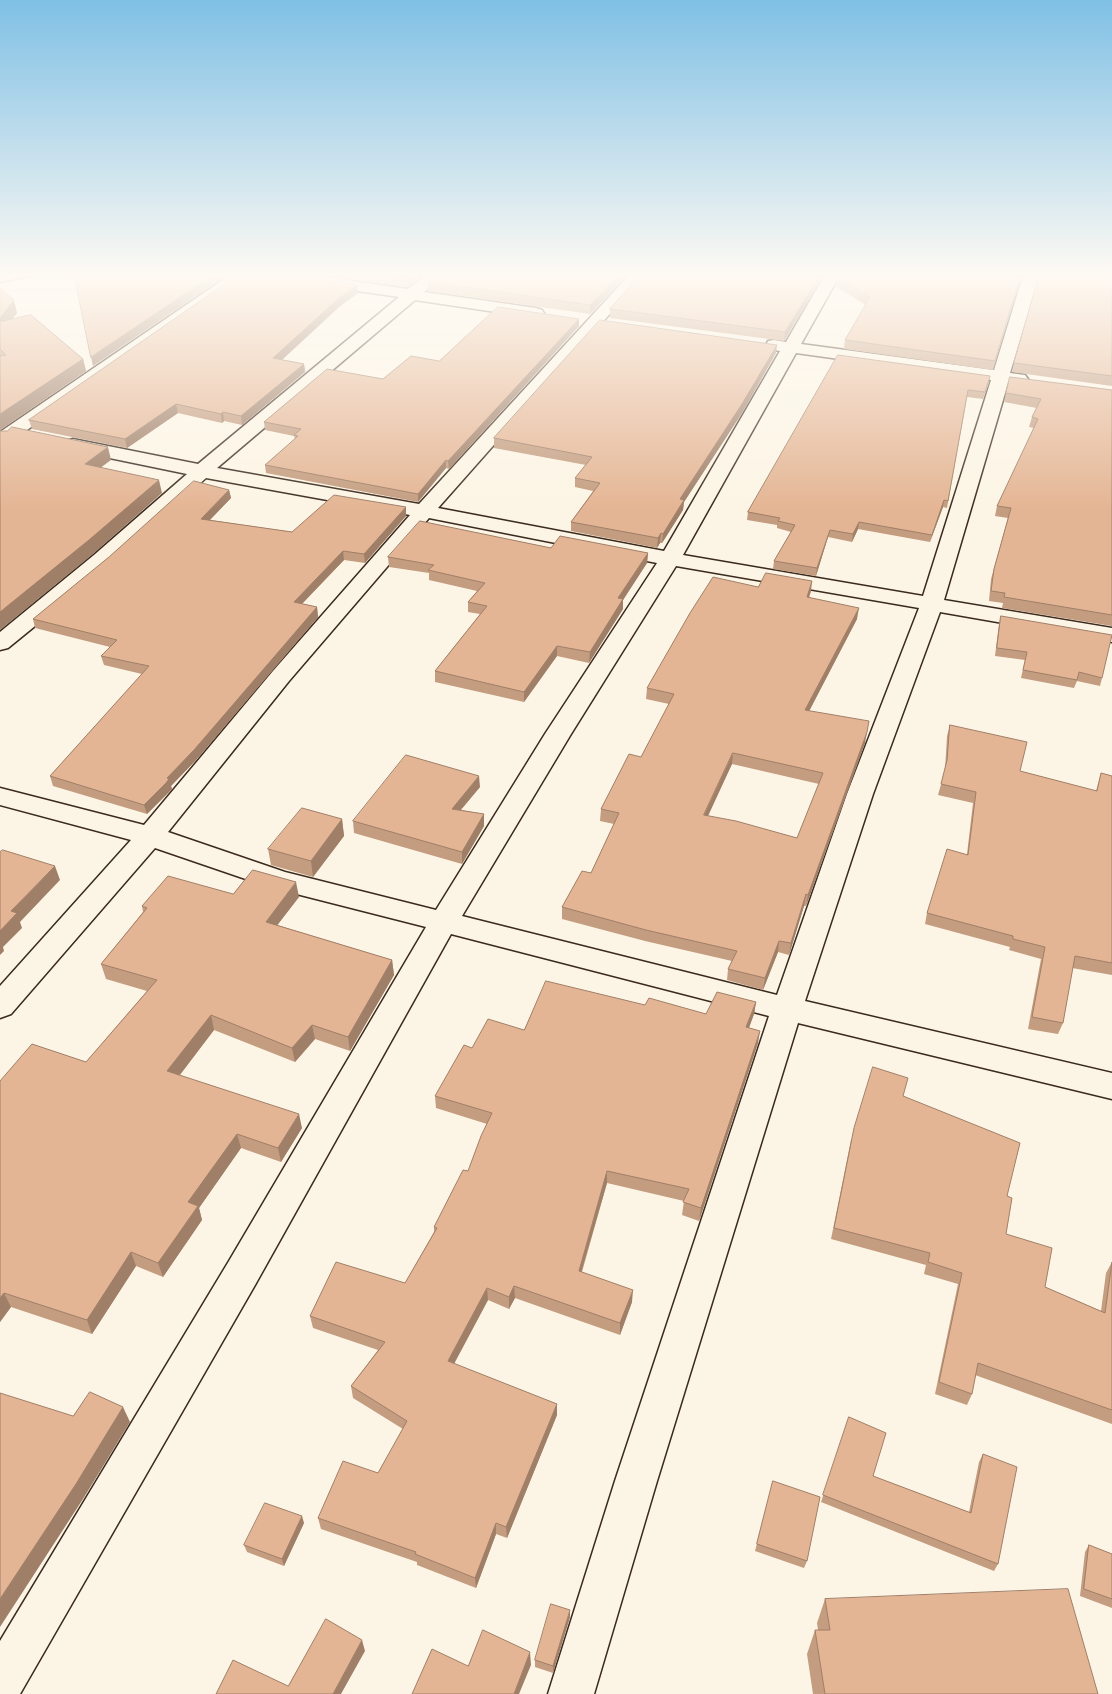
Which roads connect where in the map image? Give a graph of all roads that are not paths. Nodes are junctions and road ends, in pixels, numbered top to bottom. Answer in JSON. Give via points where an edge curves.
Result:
{"nodes":[{"id":1,"x":125,"y":352,"type":"edge"},
{"id":2,"x":343,"y":352,"type":"edge"},
{"id":3,"x":569,"y":352,"type":"edge"},
{"id":4,"x":772,"y":352,"type":"edge"},
{"id":5,"x":827,"y":352,"type":"edge"},
{"id":6,"x":1009,"y":352,"type":"edge"},
{"id":7,"x":1002,"y":376,"type":"junction"},
{"id":8,"x":1038,"y":382,"type":"edge"},
{"id":9,"x":6,"y":436,"type":"edge"},
{"id":10,"x":202,"y":471,"type":"junction"},
{"id":11,"x":424,"y":511,"type":"junction"},
{"id":12,"x":670,"y":559,"type":"junction"},
{"id":13,"x":932,"y":604,"type":"junction"},
{"id":14,"x":1112,"y":634,"type":"edge"},
{"id":15,"x":0,"y":643,"type":"edge"},
{"id":16,"x":0,"y":796,"type":"edge"},
{"id":17,"x":150,"y":836,"type":"junction"},
{"id":18,"x":444,"y":922,"type":"junction"},
{"id":19,"x":0,"y":1006,"type":"edge"},
{"id":20,"x":787,"y":1009,"type":"junction"},
{"id":21,"x":1112,"y":1086,"type":"edge"},
{"id":22,"x":0,"y":1684,"type":"edge"},
{"id":23,"x":571,"y":1694,"type":"edge"}],
"edges":[{"from":1,"to":9,"type":"street"},
{"from":2,"to":10,"type":"street"},
{"from":3,"to":11,"type":"street"},
{"from":4,"to":12,"type":"street"},
{"from":5,"to":7,"type":"street"},
{"from":6,"to":7,"type":"street"},
{"from":7,"to":8,"type":"street"},
{"from":7,"to":13,"type":"street"},
{"from":9,"to":10,"type":"street","via":[[45,439]]},
{"from":10,"to":11,"type":"street"},
{"from":10,"to":15,"type":"street","via":[[102,560]]},
{"from":11,"to":12,"type":"street"},
{"from":11,"to":17,"type":"street","via":[[281,676]]},
{"from":12,"to":13,"type":"street"},
{"from":12,"to":18,"type":"street","via":[[558,734]]},
{"from":13,"to":14,"type":"street"},
{"from":13,"to":20,"type":"street","via":[[860,794]]},
{"from":16,"to":17,"type":"street"},
{"from":17,"to":18,"type":"street","via":[[279,880]]},
{"from":17,"to":19,"type":"street"},
{"from":18,"to":20,"type":"street"},
{"from":18,"to":22,"type":"street","via":[[242,1274]]},
{"from":20,"to":21,"type":"street"},
{"from":20,"to":23,"type":"street"}]}
